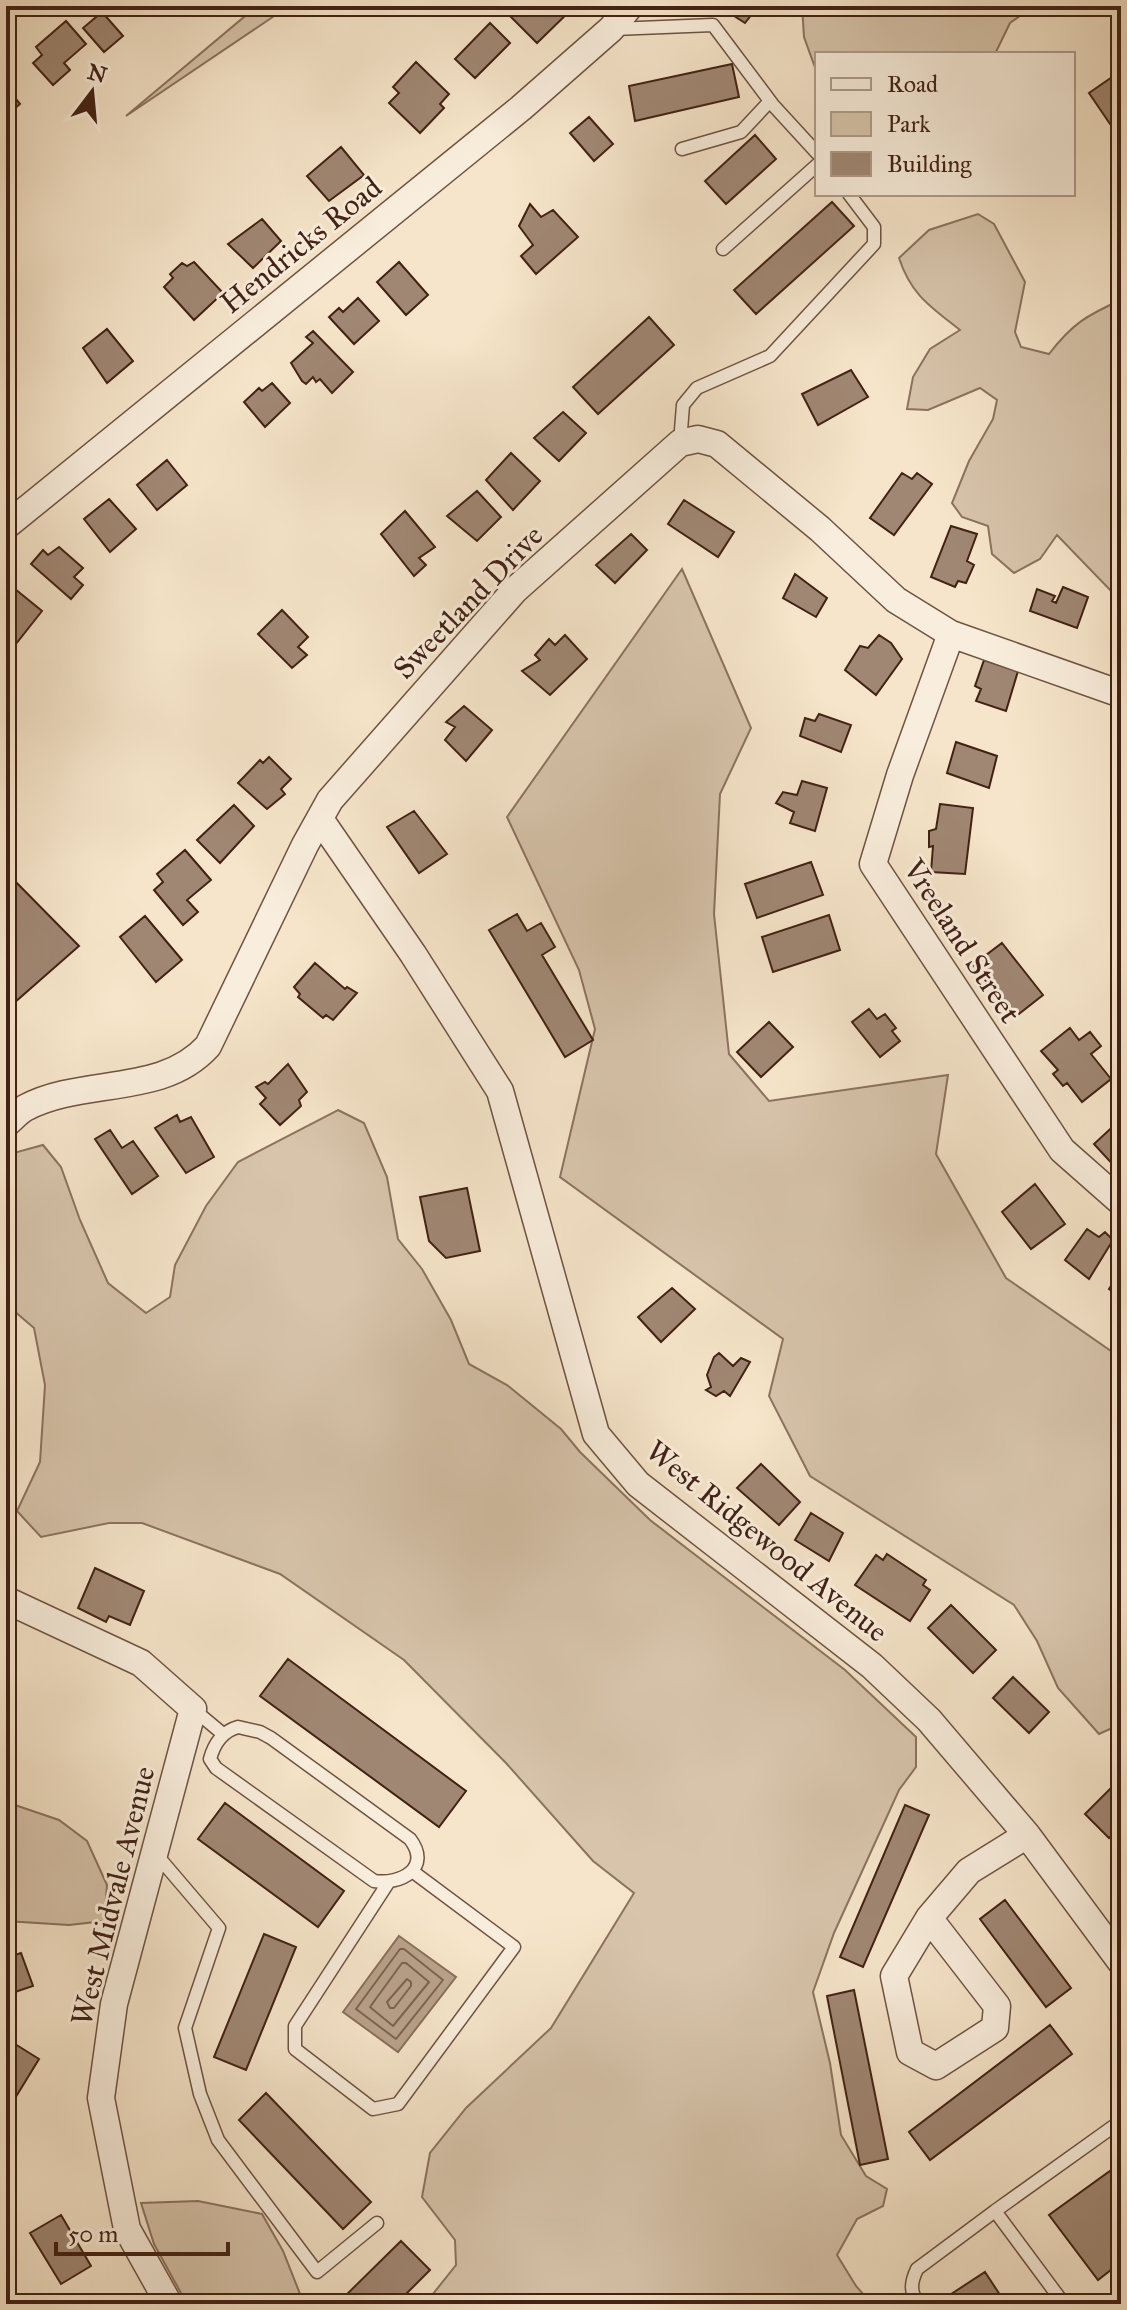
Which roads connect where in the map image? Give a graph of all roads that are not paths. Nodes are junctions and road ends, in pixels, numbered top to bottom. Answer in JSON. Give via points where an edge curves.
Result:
{"nodes":[{"id":1,"x":630,"y":6,"type":"edge"},
{"id":2,"x":611,"y":29,"type":"junction"},
{"id":3,"x":770,"y":101,"type":"junction"},
{"id":4,"x":682,"y":149,"type":"dead end"},
{"id":5,"x":815,"y":151,"type":"edge"},
{"id":6,"x":815,"y":167,"type":"edge"},
{"id":7,"x":851,"y":196,"type":"edge"},
{"id":8,"x":723,"y":249,"type":"dead end"},
{"id":9,"x":680,"y":443,"type":"junction"},
{"id":10,"x":6,"y":526,"type":"edge"},
{"id":11,"x":951,"y":634,"type":"junction"},
{"id":12,"x":1121,"y":694,"type":"edge"},
{"id":13,"x":320,"y":819,"type":"junction"},
{"id":14,"x":6,"y":1124,"type":"edge"},
{"id":15,"x":1121,"y":1202,"type":"edge"},
{"id":16,"x":6,"y":1600,"type":"edge"},
{"id":17,"x":193,"y":1709,"type":"junction"},
{"id":18,"x":223,"y":1734,"type":"junction"},
{"id":19,"x":1027,"y":1835,"type":"junction"},
{"id":20,"x":155,"y":1853,"type":"junction"},
{"id":21,"x":412,"y":1871,"type":"junction"},
{"id":22,"x":388,"y":1883,"type":"junction"},
{"id":23,"x":929,"y":1918,"type":"junction"},
{"id":24,"x":1121,"y":1962,"type":"edge"},
{"id":25,"x":1121,"y":2121,"type":"edge"},
{"id":26,"x":995,"y":2211,"type":"junction"},
{"id":27,"x":377,"y":2223,"type":"dead end"},
{"id":28,"x":169,"y":2304,"type":"edge"},
{"id":29,"x":919,"y":2304,"type":"edge"},
{"id":30,"x":1064,"y":2304,"type":"edge"}],
"edges":[{"from":1,"to":2,"type":"street","name":"Hendricks Road"},
{"from":2,"to":3,"type":"lane","via":[[713,25]]},
{"from":2,"to":10,"type":"street","name":"Hendricks Road"},
{"from":3,"to":4,"type":"lane","via":[[741,132]]},
{"from":3,"to":5,"type":"lane"},
{"from":6,"to":8,"type":"lane"},
{"from":7,"to":9,"type":"lane","via":[[874,227],[874,244],[770,356],[697,388],[683,405]]},
{"from":9,"to":11,"type":"street","via":[[698,439],[717,444],[896,600]]},
{"from":9,"to":13,"type":"street","name":"Sweetland Drive","via":[[515,590],[330,800]]},
{"from":11,"to":12,"type":"street"},
{"from":11,"to":15,"type":"street","name":"Vreeland Street","via":[[873,864],[1062,1150]]},
{"from":13,"to":14,"type":"street","name":"Sweetland Drive","via":[[208,1046],[195,1060],[158,1078],[36,1104]]},
{"from":13,"to":19,"type":"street","name":"West Ridgewood Avenue","via":[[500,1091],[596,1434],[638,1484],[872,1666],[929,1720]]},
{"from":16,"to":17,"type":"street","via":[[141,1663]]},
{"from":17,"to":18,"type":"lane"},
{"from":17,"to":20,"type":"street","name":"West Midvale Avenue"},
{"from":18,"to":21,"type":"lane","via":[[238,1727],[260,1732],[347,1793],[410,1839],[418,1858]]},
{"from":18,"to":22,"type":"lane","via":[[212,1749],[210,1759],[216,1768],[374,1881]]},
{"from":19,"to":23,"type":"street","via":[[969,1871]]},
{"from":19,"to":24,"type":"street","name":"West Ridgewood Avenue"},
{"from":20,"to":27,"type":"lane","via":[[219,1928],[185,2028],[200,2094],[218,2140],[317,2272]]},
{"from":20,"to":28,"type":"street","name":"West Midvale Avenue","via":[[114,2004],[101,2098],[127,2229]]},
{"from":21,"to":22,"type":"lane"},
{"from":21,"to":22,"type":"lane","via":[[514,1947],[398,2104],[373,2109],[295,2049],[295,2026]]},
{"from":23,"to":23,"type":"street","via":[[894,1976],[910,2052],[936,2066],[995,2028],[997,2006]]},
{"from":25,"to":26,"type":"lane"},
{"from":26,"to":29,"type":"lane","via":[[917,2269],[911,2282]]},
{"from":26,"to":30,"type":"lane"}]}
